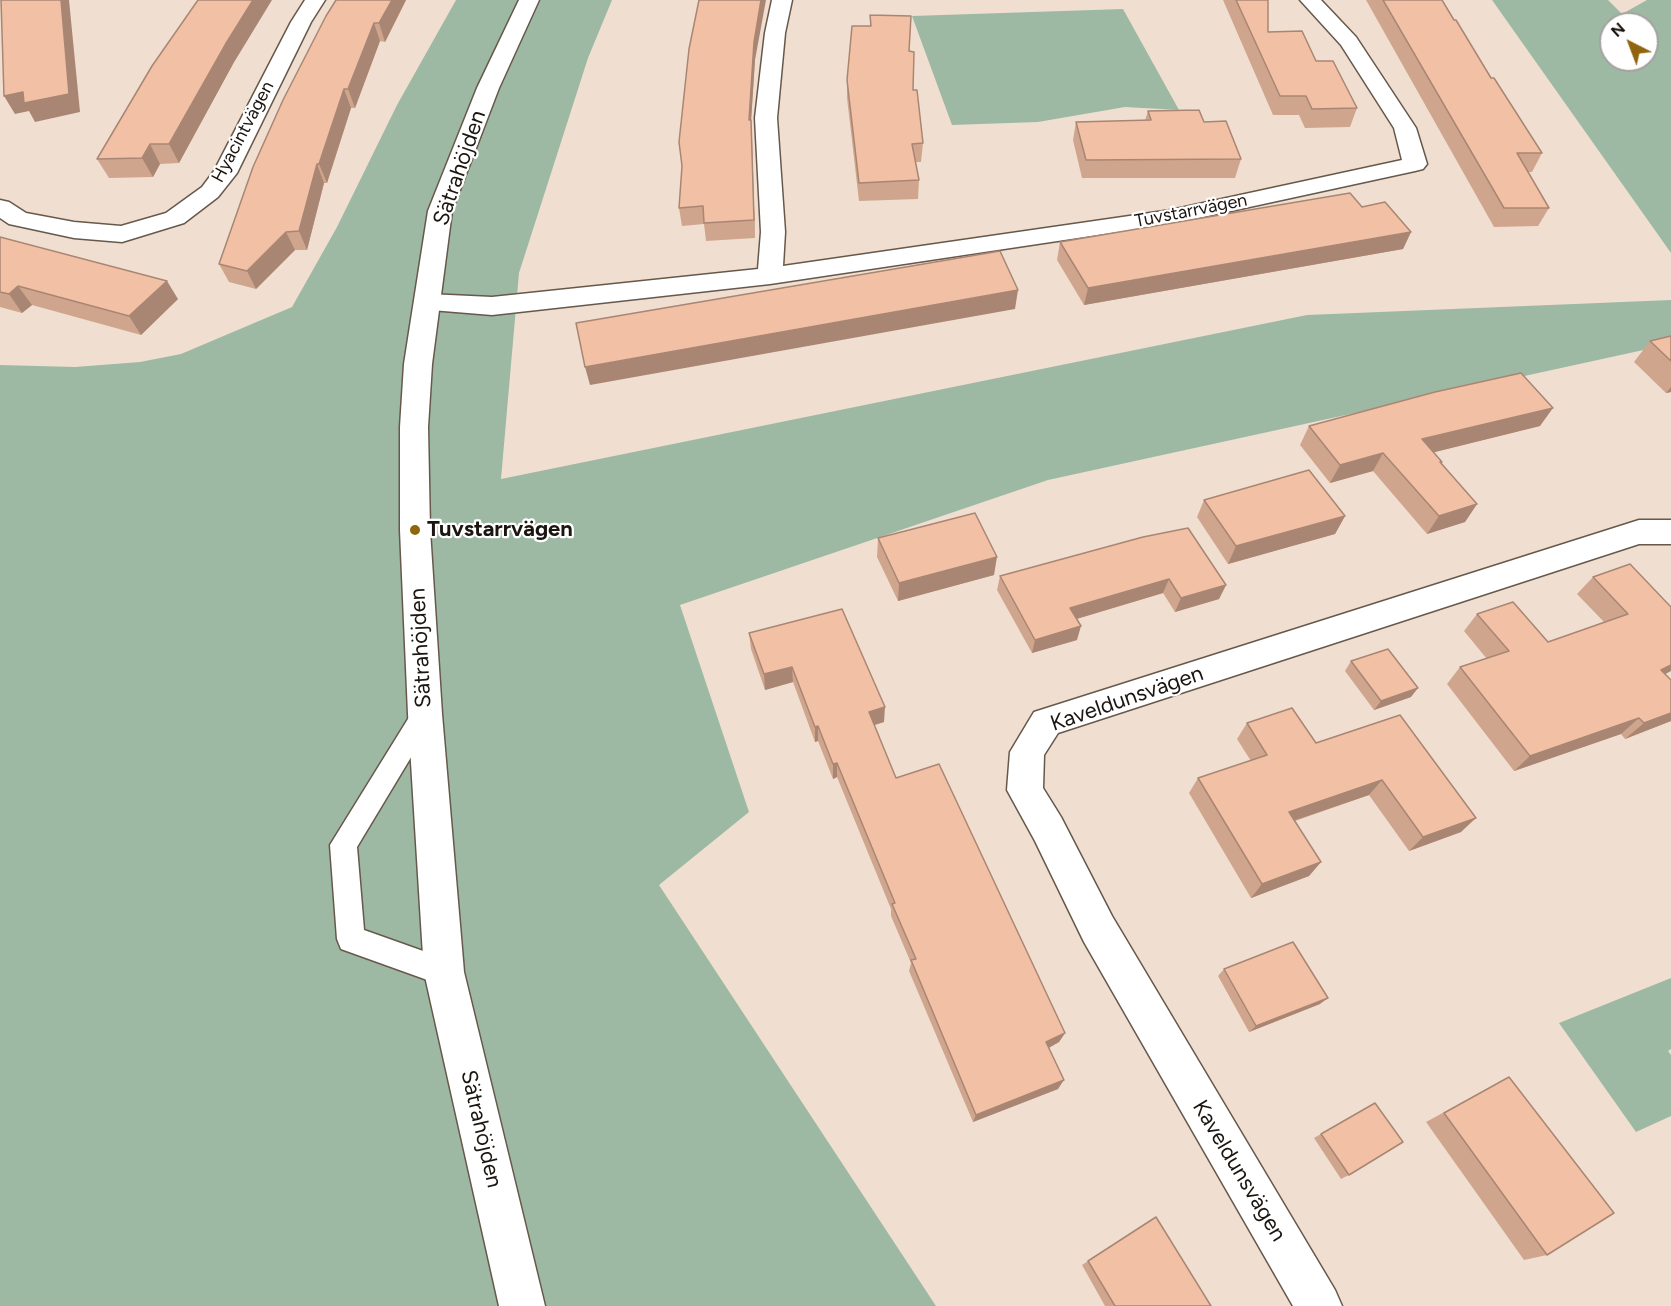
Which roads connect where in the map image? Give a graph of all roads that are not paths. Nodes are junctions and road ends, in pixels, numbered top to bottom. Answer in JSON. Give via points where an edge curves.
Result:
{"nodes":[{"id":1,"x":315,"y":0,"type":"edge"},
{"id":2,"x":530,"y":0,"type":"edge"},
{"id":3,"x":782,"y":0,"type":"edge"},
{"id":4,"x":1310,"y":0,"type":"edge"},
{"id":5,"x":0,"y":207,"type":"edge"},
{"id":6,"x":770,"y":276,"type":"junction"},
{"id":7,"x":428,"y":303,"type":"junction"},
{"id":8,"x":1671,"y":532,"type":"edge"},
{"id":9,"x":425,"y":714,"type":"junction"},
{"id":10,"x":444,"y":972,"type":"junction"},
{"id":11,"x":522,"y":1306,"type":"edge"},
{"id":12,"x":1319,"y":1306,"type":"edge"}],
"edges":[{"from":1,"to":5,"type":"street","name":"Hyacintvägen","via":[[225,173],[210,192],[175,218],[122,234],[18,219]]},
{"from":2,"to":7,"type":"street","name":"Sätrahöjden","via":[[488,88],[440,211]]},
{"from":3,"to":6,"type":"street","via":[[766,118],[773,232]]},
{"from":4,"to":6,"type":"street","name":"Tuvstarrvägen","via":[[1349,41],[1405,128],[1415,164],[1171,217]]},
{"from":6,"to":7,"type":"street","name":"Tuvstarrvägen","via":[[492,306]]},
{"from":7,"to":9,"type":"street","name":"Sätrahöjden","via":[[418,364],[414,427]]},
{"from":8,"to":12,"type":"street","name":"Kaveldunsvägen","via":[[1639,532],[1046,722],[1027,752],[1025,790],[1110,949]]},
{"from":9,"to":10,"type":"street","name":"Sätrahöjden"},
{"from":9,"to":10,"type":"lane","via":[[343,846],[351,939]]},
{"from":10,"to":11,"type":"street","name":"Sätrahöjden"}]}
